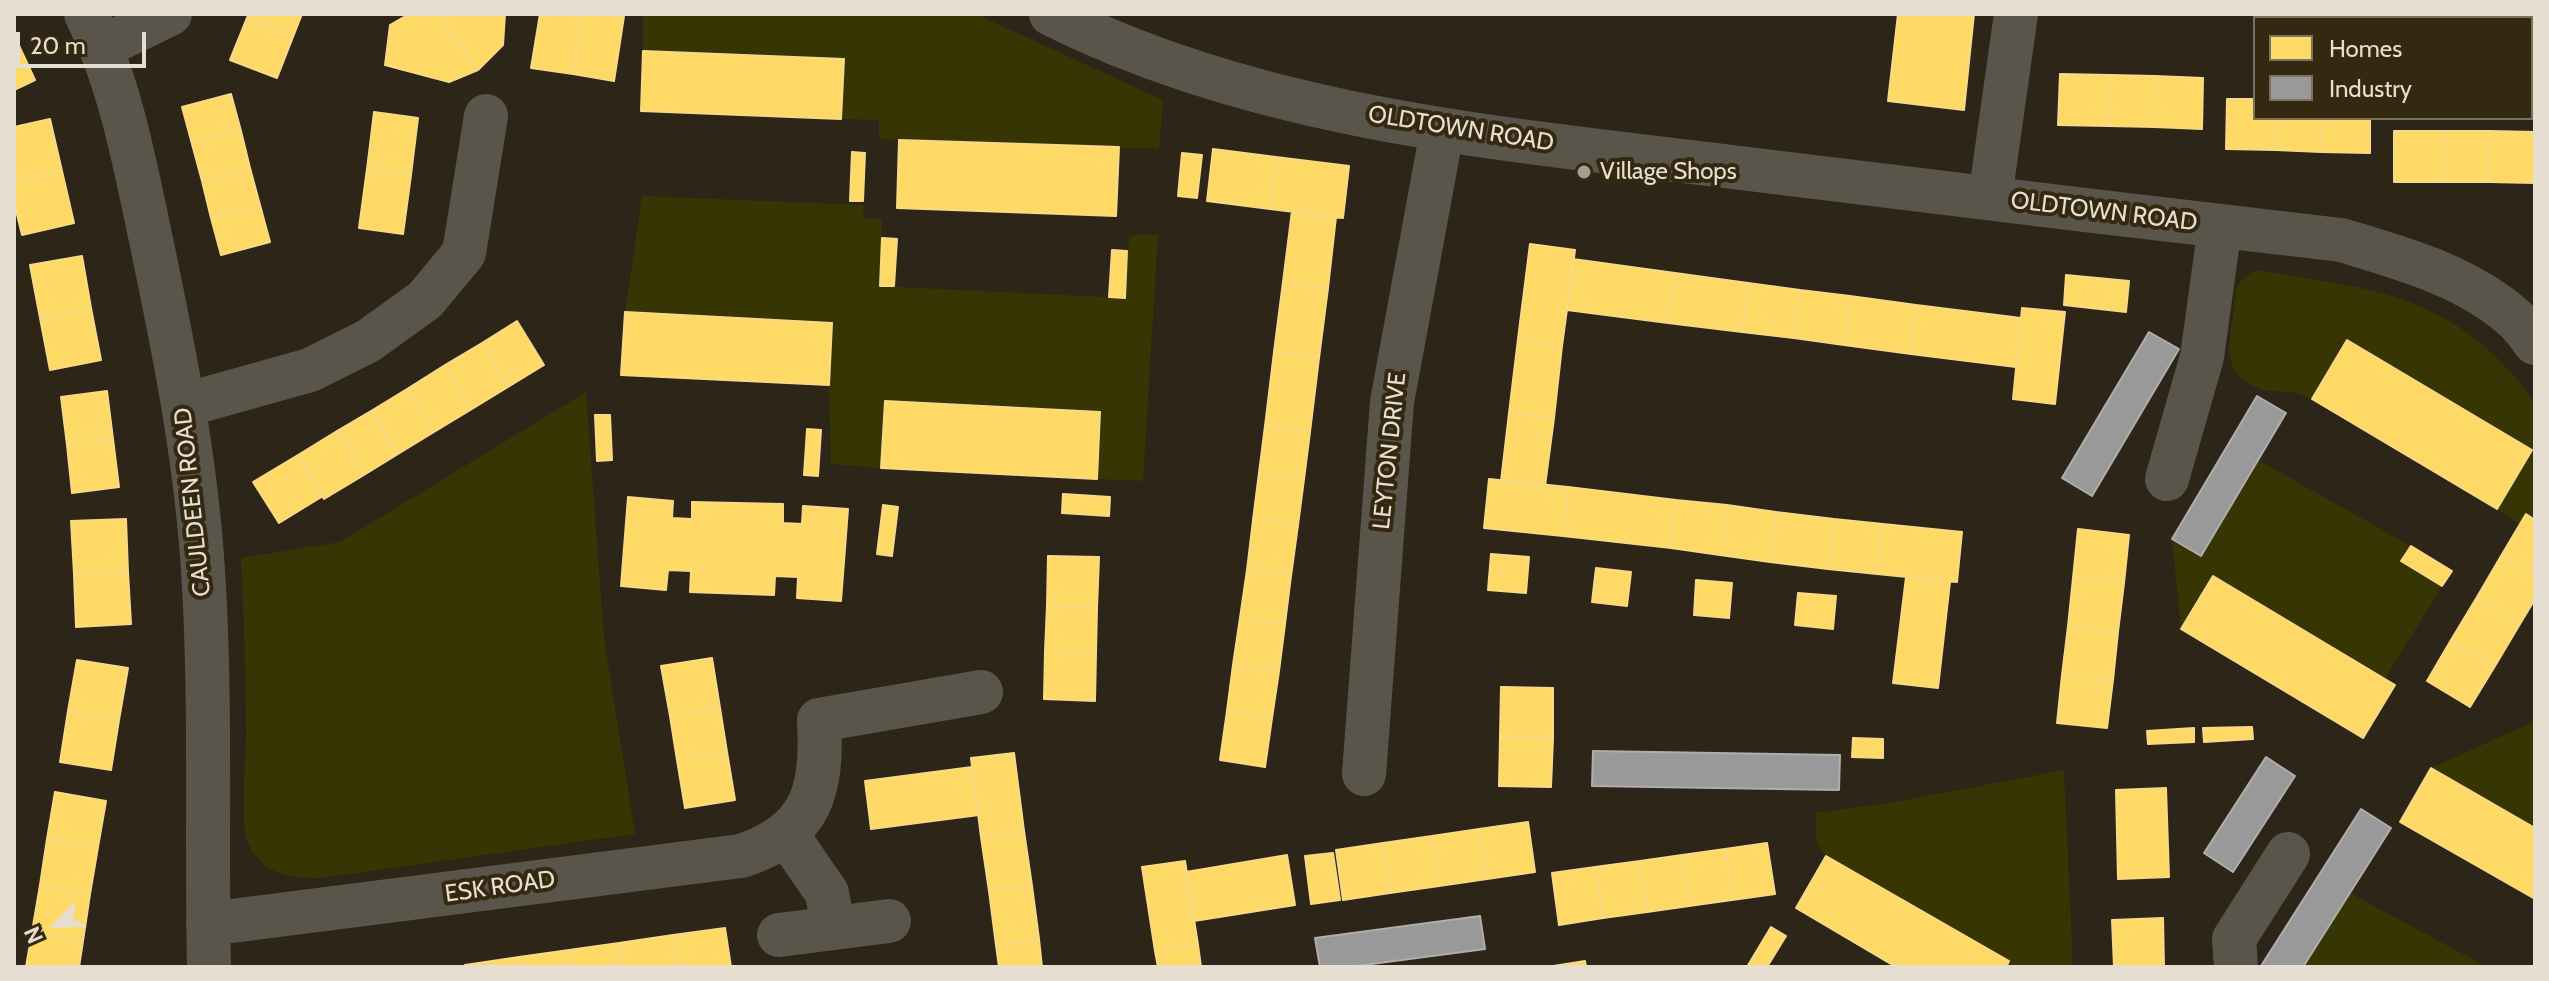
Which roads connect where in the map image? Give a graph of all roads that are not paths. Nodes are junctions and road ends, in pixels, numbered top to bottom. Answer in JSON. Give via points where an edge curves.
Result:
{"nodes":[{"id":1,"x":170,"y":14,"type":"edge"},
{"id":2,"x":1051,"y":14,"type":"edge"},
{"id":3,"x":2016,"y":14,"type":"edge"},
{"id":4,"x":94,"y":30,"type":"edge"},
{"id":5,"x":486,"y":116,"type":"dead end"},
{"id":6,"x":1442,"y":131,"type":"junction"},
{"id":7,"x":1990,"y":198,"type":"junction"},
{"id":8,"x":2220,"y":226,"type":"junction"},
{"id":9,"x":2529,"y":320,"type":"edge"},
{"id":10,"x":185,"y":405,"type":"junction"},
{"id":11,"x":2167,"y":479,"type":"dead end"},
{"id":12,"x":981,"y":692,"type":"dead end"},
{"id":13,"x":1364,"y":774,"type":"dead end"},
{"id":14,"x":787,"y":835,"type":"junction"},
{"id":15,"x":2288,"y":854,"type":"dead end"},
{"id":16,"x":889,"y":921,"type":"dead end"},
{"id":17,"x":208,"y":924,"type":"junction"},
{"id":18,"x":833,"y":928,"type":"junction"},
{"id":19,"x":779,"y":935,"type":"dead end"},
{"id":20,"x":209,"y":967,"type":"edge"},
{"id":21,"x":2236,"y":967,"type":"edge"}],
"edges":[{"from":1,"to":4,"type":"street","name":"CAULDEEN ROAD"},
{"from":2,"to":6,"type":"street","name":"OLDTOWN ROAD","via":[[1158,61],[1245,88]]},
{"from":3,"to":7,"type":"street"},
{"from":4,"to":10,"type":"street","name":"CAULDEEN ROAD","via":[[137,174]]},
{"from":5,"to":10,"type":"street","via":[[464,253],[425,300],[368,341],[310,370]]},
{"from":6,"to":7,"type":"street","name":"OLDTOWN ROAD"},
{"from":6,"to":13,"type":"street","name":"LEYTON DRIVE","via":[[1392,402]]},
{"from":7,"to":8,"type":"street","name":"OLDTOWN ROAD"},
{"from":8,"to":9,"type":"street","name":"OLDTOWN ROAD","via":[[2341,240],[2406,259]]},
{"from":8,"to":11,"type":"street","name":"OLDTOWN ROAD","via":[[2202,357]]},
{"from":10,"to":17,"type":"street","name":"CAULDEEN ROAD","via":[[202,555]]},
{"from":12,"to":14,"type":"street","name":"ESK ROAD","via":[[819,720],[821,757],[815,785],[804,816]]},
{"from":14,"to":17,"type":"street","name":"ESK ROAD","via":[[741,856]]},
{"from":14,"to":18,"type":"street","via":[[827,893]]},
{"from":15,"to":21,"type":"street","via":[[2234,939]]},
{"from":16,"to":18,"type":"street"},
{"from":17,"to":20,"type":"street","name":"CAULDEEN ROAD"},
{"from":18,"to":19,"type":"street"}]}
